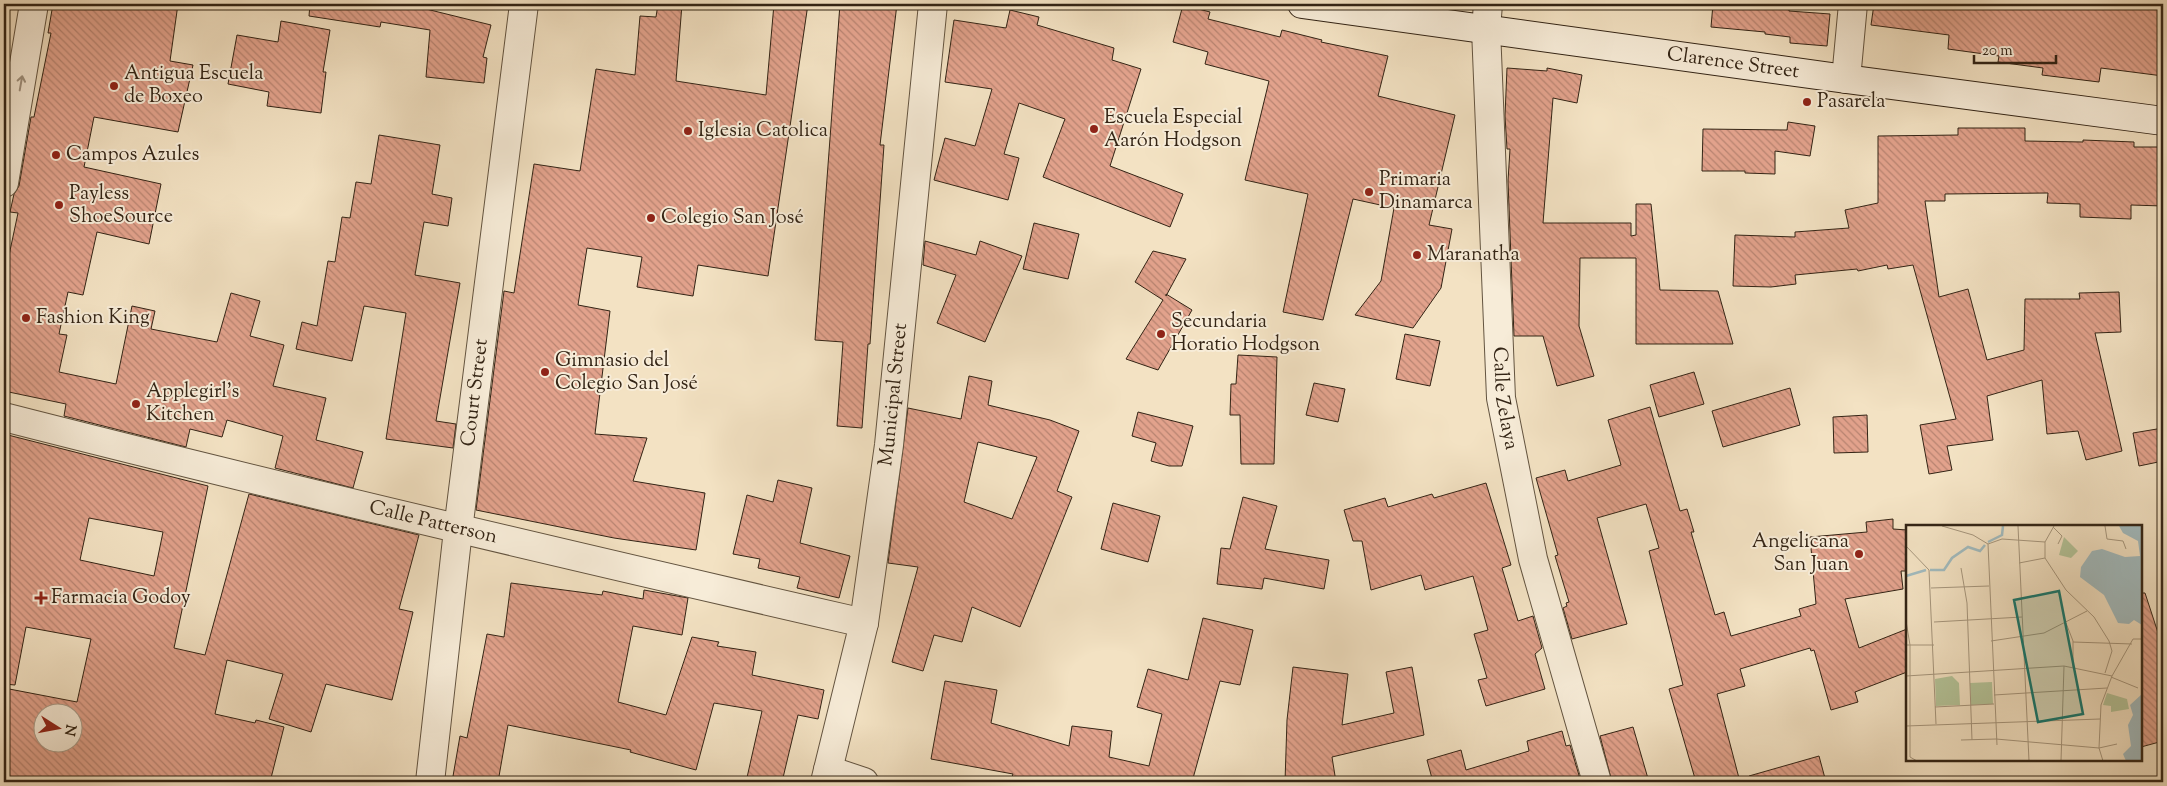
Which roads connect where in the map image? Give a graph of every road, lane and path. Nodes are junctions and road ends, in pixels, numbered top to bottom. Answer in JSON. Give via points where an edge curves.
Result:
{"nodes":[{"id":1,"x":34,"y":4,"type":"edge"},
{"id":2,"x":524,"y":4,"type":"edge"},
{"id":3,"x":933,"y":4,"type":"edge"},
{"id":4,"x":1302,"y":4,"type":"edge"},
{"id":5,"x":1853,"y":4,"type":"edge"},
{"id":6,"x":1487,"y":16,"type":"edge"},
{"id":7,"x":1846,"y":80,"type":"junction"},
{"id":8,"x":2163,"y":121,"type":"edge"},
{"id":9,"x":4,"y":183,"type":"edge"},
{"id":10,"x":4,"y":417,"type":"edge"},
{"id":11,"x":458,"y":530,"type":"junction"},
{"id":12,"x":864,"y":623,"type":"junction"},
{"id":13,"x":826,"y":776,"type":"edge"},
{"id":14,"x":430,"y":782,"type":"edge"},
{"id":15,"x":864,"y":782,"type":"edge"},
{"id":16,"x":1597,"y":782,"type":"edge"}],
"edges":[{"from":9,"to":1,"type":"street","one_way":true},
{"from":2,"to":11,"type":"street","name":"Court Street"},
{"from":3,"to":12,"type":"street","name":"Municipal Street","via":[[889,445]]},
{"from":4,"to":6,"type":"street","name":"Clarence Street"},
{"from":5,"to":7,"type":"street"},
{"from":6,"to":7,"type":"street","name":"Clarence Street"},
{"from":6,"to":16,"type":"street","name":"Calle Zelaya","via":[[1501,398],[1532,559]]},
{"from":7,"to":8,"type":"street","name":"Clarence Street"},
{"from":10,"to":11,"type":"street","name":"Calle Patterson"},
{"from":11,"to":12,"type":"street","name":"Calle Patterson"},
{"from":11,"to":14,"type":"street","name":"Court Street"},
{"from":12,"to":13,"type":"street","name":"Municipal Street"},
{"from":13,"to":15,"type":"street"}]}
